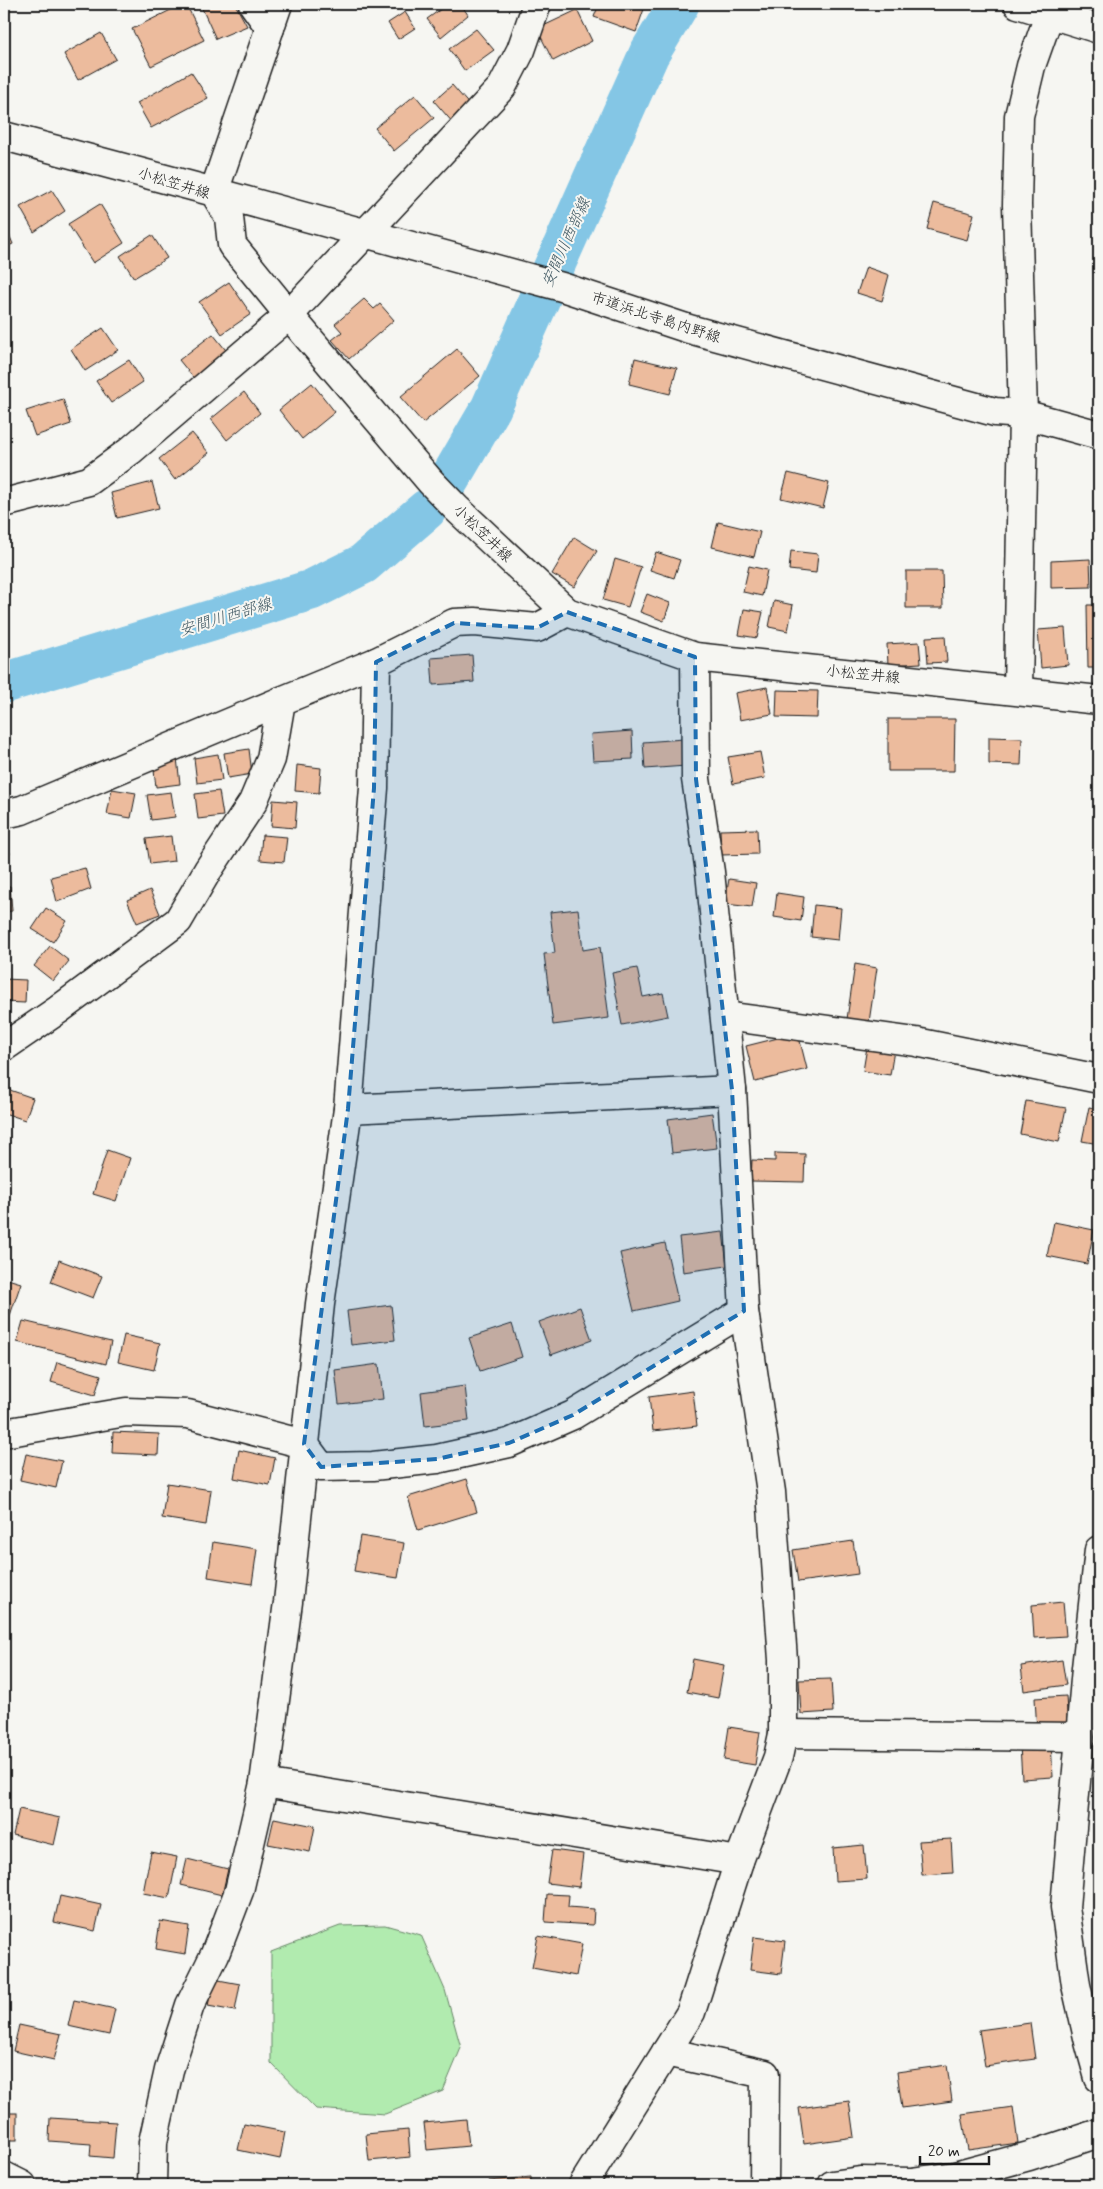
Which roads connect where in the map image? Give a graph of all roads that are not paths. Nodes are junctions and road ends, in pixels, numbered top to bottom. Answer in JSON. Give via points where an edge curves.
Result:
{"nodes":[{"id":1,"x":253,"y":4,"type":"edge"},
{"id":2,"x":537,"y":4,"type":"edge"},
{"id":3,"x":1018,"y":4,"type":"edge"},
{"id":4,"x":1052,"y":9,"type":"edge"},
{"id":5,"x":274,"y":16,"type":"edge"},
{"id":6,"x":1099,"y":29,"type":"edge"},
{"id":7,"x":4,"y":136,"type":"edge"},
{"id":8,"x":214,"y":192,"type":"junction"},
{"id":9,"x":364,"y":233,"type":"junction"},
{"id":10,"x":289,"y":315,"type":"junction"},
{"id":11,"x":1023,"y":414,"type":"junction"},
{"id":12,"x":1099,"y":435,"type":"edge"},
{"id":13,"x":4,"y":503,"type":"edge"},
{"id":14,"x":567,"y":612,"type":"junction"},
{"id":15,"x":696,"y":656,"type":"junction"},
{"id":16,"x":376,"y":662,"type":"junction"},
{"id":17,"x":1018,"y":690,"type":"junction"},
{"id":18,"x":1099,"y":700,"type":"edge"},
{"id":19,"x":281,"y":701,"type":"junction"},
{"id":20,"x":4,"y":814,"type":"edge"},
{"id":21,"x":725,"y":1016,"type":"junction"},
{"id":22,"x":4,"y":1047,"type":"edge"},
{"id":23,"x":1099,"y":1079,"type":"edge"},
{"id":24,"x":732,"y":1090,"type":"junction"},
{"id":25,"x":348,"y":1109,"type":"junction"},
{"id":26,"x":744,"y":1311,"type":"junction"},
{"id":27,"x":4,"y":1433,"type":"edge"},
{"id":28,"x":304,"y":1444,"type":"junction"},
{"id":29,"x":1099,"y":1550,"type":"edge"},
{"id":30,"x":783,"y":1734,"type":"junction"},
{"id":31,"x":1080,"y":1736,"type":"junction"},
{"id":32,"x":264,"y":1783,"type":"junction"},
{"id":33,"x":738,"y":1861,"type":"junction"},
{"id":34,"x":666,"y":2052,"type":"junction"},
{"id":35,"x":1099,"y":2078,"type":"edge"},
{"id":36,"x":1099,"y":2133,"type":"edge"},
{"id":37,"x":4,"y":2176,"type":"edge"},
{"id":38,"x":22,"y":2185,"type":"edge"},
{"id":39,"x":152,"y":2185,"type":"edge"},
{"id":40,"x":583,"y":2185,"type":"edge"},
{"id":41,"x":764,"y":2185,"type":"edge"},
{"id":42,"x":832,"y":2185,"type":"edge"}],
"edges":[{"from":1,"to":5,"type":"street"},
{"from":2,"to":9,"type":"street","via":[[521,50],[502,87]]},
{"from":3,"to":4,"type":"street"},
{"from":4,"to":6,"type":"street"},
{"from":4,"to":11,"type":"street","via":[[1031,66],[1019,116],[1017,205]]},
{"from":5,"to":8,"type":"street"},
{"from":7,"to":8,"type":"street","name":"小松笠井線"},
{"from":8,"to":9,"type":"street","name":"市道浜北寺島内野線"},
{"from":8,"to":10,"type":"street","name":"小松笠井線","via":[[229,216],[232,245]]},
{"from":9,"to":10,"type":"street"},
{"from":9,"to":11,"type":"street","name":"市道浜北寺島内野線","via":[[562,286],[690,329],[994,412]]},
{"from":10,"to":13,"type":"street","via":[[130,451],[89,481]]},
{"from":10,"to":14,"type":"street","name":"小松笠井線","via":[[430,481]]},
{"from":11,"to":12,"type":"street","name":"市道浜北寺島内野線"},
{"from":11,"to":17,"type":"street"},
{"from":14,"to":15,"type":"street","name":"小松笠井線"},
{"from":14,"to":16,"type":"street","via":[[537,628],[454,623]]},
{"from":15,"to":17,"type":"street","name":"小松笠井線"},
{"from":15,"to":21,"type":"street","via":[[696,779],[710,872]]},
{"from":16,"to":19,"type":"street"},
{"from":16,"to":25,"type":"street","via":[[374,788]]},
{"from":17,"to":18,"type":"street","name":"小松笠井線"},
{"from":19,"to":20,"type":"street","via":[[22,810]]},
{"from":19,"to":22,"type":"street","via":[[271,759],[253,802],[178,921]]},
{"from":21,"to":23,"type":"street","via":[[916,1042]]},
{"from":21,"to":24,"type":"street"},
{"from":24,"to":25,"type":"street"},
{"from":24,"to":26,"type":"street"},
{"from":25,"to":28,"type":"street"},
{"from":26,"to":28,"type":"street","via":[[573,1415],[509,1443],[437,1459],[321,1468]]},
{"from":26,"to":30,"type":"street","via":[[771,1492],[783,1660]]},
{"from":27,"to":28,"type":"street","via":[[126,1412],[188,1414]]},
{"from":28,"to":32,"type":"street","via":[[288,1602]]},
{"from":29,"to":31,"type":"street"},
{"from":30,"to":31,"type":"street"},
{"from":30,"to":33,"type":"street","via":[[778,1757]]},
{"from":31,"to":35,"type":"street","via":[[1065,1907],[1076,1985]]},
{"from":32,"to":33,"type":"street"},
{"from":32,"to":39,"type":"street","via":[[239,1891],[215,1954],[190,2005],[169,2070],[153,2142]]},
{"from":33,"to":34,"type":"street","via":[[691,2012]]},
{"from":34,"to":40,"type":"street"},
{"from":34,"to":41,"type":"street","via":[[765,2074]]},
{"from":36,"to":42,"type":"street","via":[[956,2176],[912,2182],[860,2181]]},
{"from":37,"to":38,"type":"street"}]}
